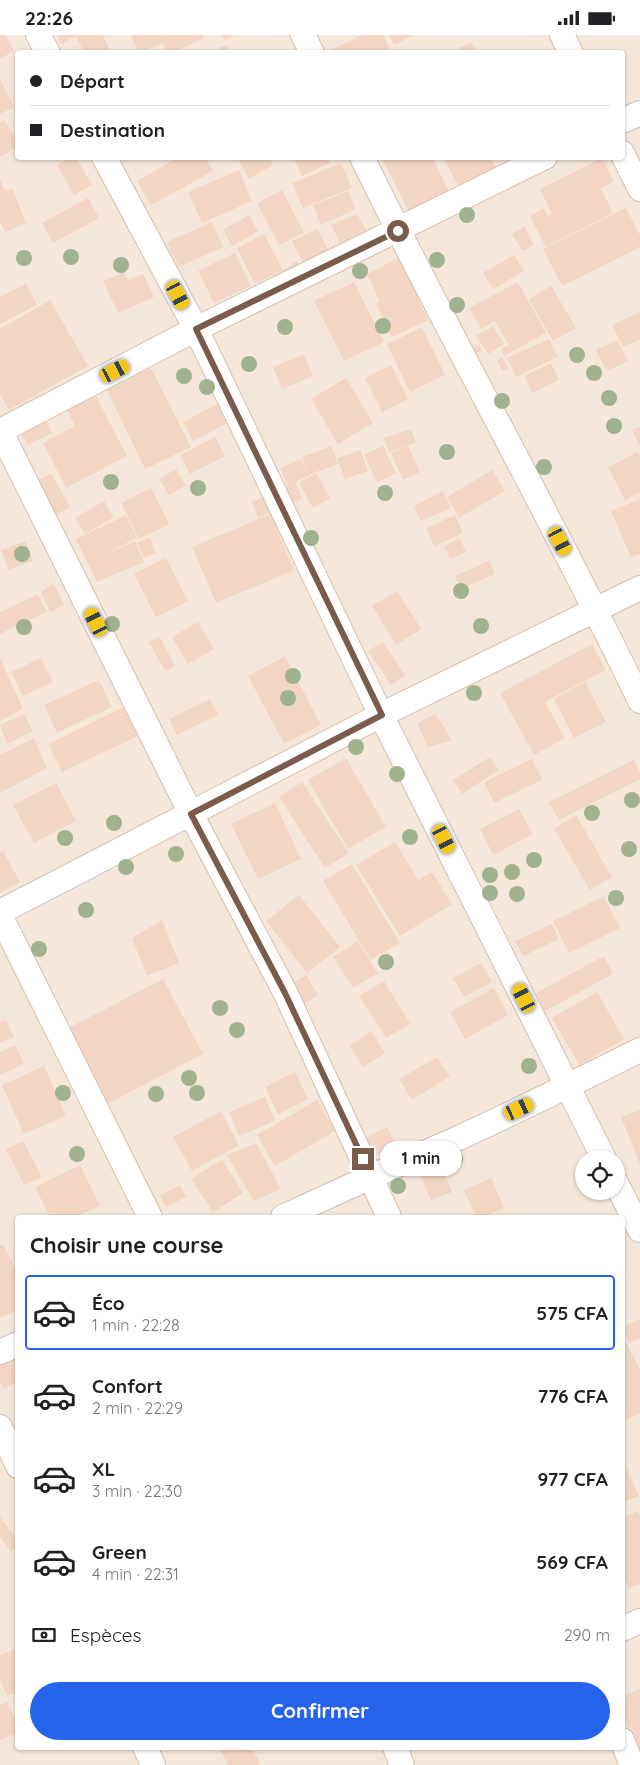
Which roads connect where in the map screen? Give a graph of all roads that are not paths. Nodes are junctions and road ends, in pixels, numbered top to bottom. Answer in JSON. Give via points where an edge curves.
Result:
{"nodes":[{"id":1,"x":38,"y":35,"type":"edge"},
{"id":2,"x":303,"y":35,"type":"edge"},
{"id":3,"x":562,"y":35,"type":"edge"},
{"id":4,"x":46,"y":50,"type":"edge"},
{"id":5,"x":310,"y":50,"type":"edge"},
{"id":6,"x":570,"y":50,"type":"edge"},
{"id":7,"x":640,"y":113,"type":"edge"},
{"id":8,"x":625,"y":120,"type":"edge"},
{"id":9,"x":625,"y":159,"type":"edge"},
{"id":10,"x":106,"y":160,"type":"edge"},
{"id":11,"x":363,"y":160,"type":"edge"},
{"id":12,"x":539,"y":160,"type":"edge"},
{"id":13,"x":640,"y":189,"type":"edge"},
{"id":14,"x":398,"y":231,"type":"junction"},
{"id":15,"x":196,"y":329,"type":"junction"},
{"id":16,"x":0,"y":430,"type":"edge"},
{"id":17,"x":640,"y":588,"type":"edge"},
{"id":18,"x":596,"y":610,"type":"junction"},
{"id":19,"x":640,"y":701,"type":"edge"},
{"id":20,"x":382,"y":715,"type":"junction"},
{"id":21,"x":191,"y":814,"type":"junction"},
{"id":22,"x":0,"y":913,"type":"edge"},
{"id":23,"x":640,"y":1050,"type":"edge"},
{"id":24,"x":568,"y":1086,"type":"junction"},
{"id":25,"x":600,"y":1150,"type":"edge"},
{"id":26,"x":370,"y":1176,"type":"junction"},
{"id":27,"x":625,"y":1200,"type":"edge"},
{"id":28,"x":149,"y":1215,"type":"edge"},
{"id":29,"x":287,"y":1215,"type":"edge"},
{"id":30,"x":388,"y":1215,"type":"edge"},
{"id":31,"x":640,"y":1230,"type":"edge"},
{"id":32,"x":15,"y":1346,"type":"edge"},
{"id":33,"x":0,"y":1353,"type":"edge"},
{"id":34,"x":0,"y":1427,"type":"edge"},
{"id":35,"x":15,"y":1460,"type":"edge"},
{"id":36,"x":640,"y":1621,"type":"edge"},
{"id":37,"x":625,"y":1628,"type":"edge"},
{"id":38,"x":625,"y":1748,"type":"edge"},
{"id":39,"x":146,"y":1750,"type":"edge"},
{"id":40,"x":396,"y":1750,"type":"edge"},
{"id":41,"x":153,"y":1765,"type":"edge"},
{"id":42,"x":402,"y":1765,"type":"edge"},
{"id":43,"x":632,"y":1765,"type":"edge"}],
"edges":[{"from":1,"to":4,"type":"street"},
{"from":2,"to":5,"type":"street"},
{"from":3,"to":6,"type":"street"},
{"from":7,"to":8,"type":"street"},
{"from":9,"to":13,"type":"street"},
{"from":10,"to":15,"type":"street"},
{"from":11,"to":14,"type":"street"},
{"from":12,"to":14,"type":"street"},
{"from":14,"to":15,"type":"street"},
{"from":14,"to":18,"type":"street"},
{"from":15,"to":16,"type":"street"},
{"from":15,"to":20,"type":"street"},
{"from":16,"to":21,"type":"street"},
{"from":17,"to":18,"type":"street"},
{"from":18,"to":19,"type":"street"},
{"from":18,"to":20,"type":"street"},
{"from":20,"to":21,"type":"street"},
{"from":20,"to":24,"type":"street"},
{"from":21,"to":22,"type":"street"},
{"from":21,"to":26,"type":"street","via":[[285,993]]},
{"from":22,"to":28,"type":"street"},
{"from":23,"to":24,"type":"street"},
{"from":24,"to":25,"type":"street"},
{"from":24,"to":26,"type":"street"},
{"from":26,"to":29,"type":"street"},
{"from":26,"to":30,"type":"street"},
{"from":27,"to":31,"type":"street"},
{"from":32,"to":33,"type":"street"},
{"from":34,"to":35,"type":"street"},
{"from":36,"to":37,"type":"street"},
{"from":38,"to":43,"type":"street"},
{"from":39,"to":41,"type":"street"},
{"from":40,"to":42,"type":"street"}]}
